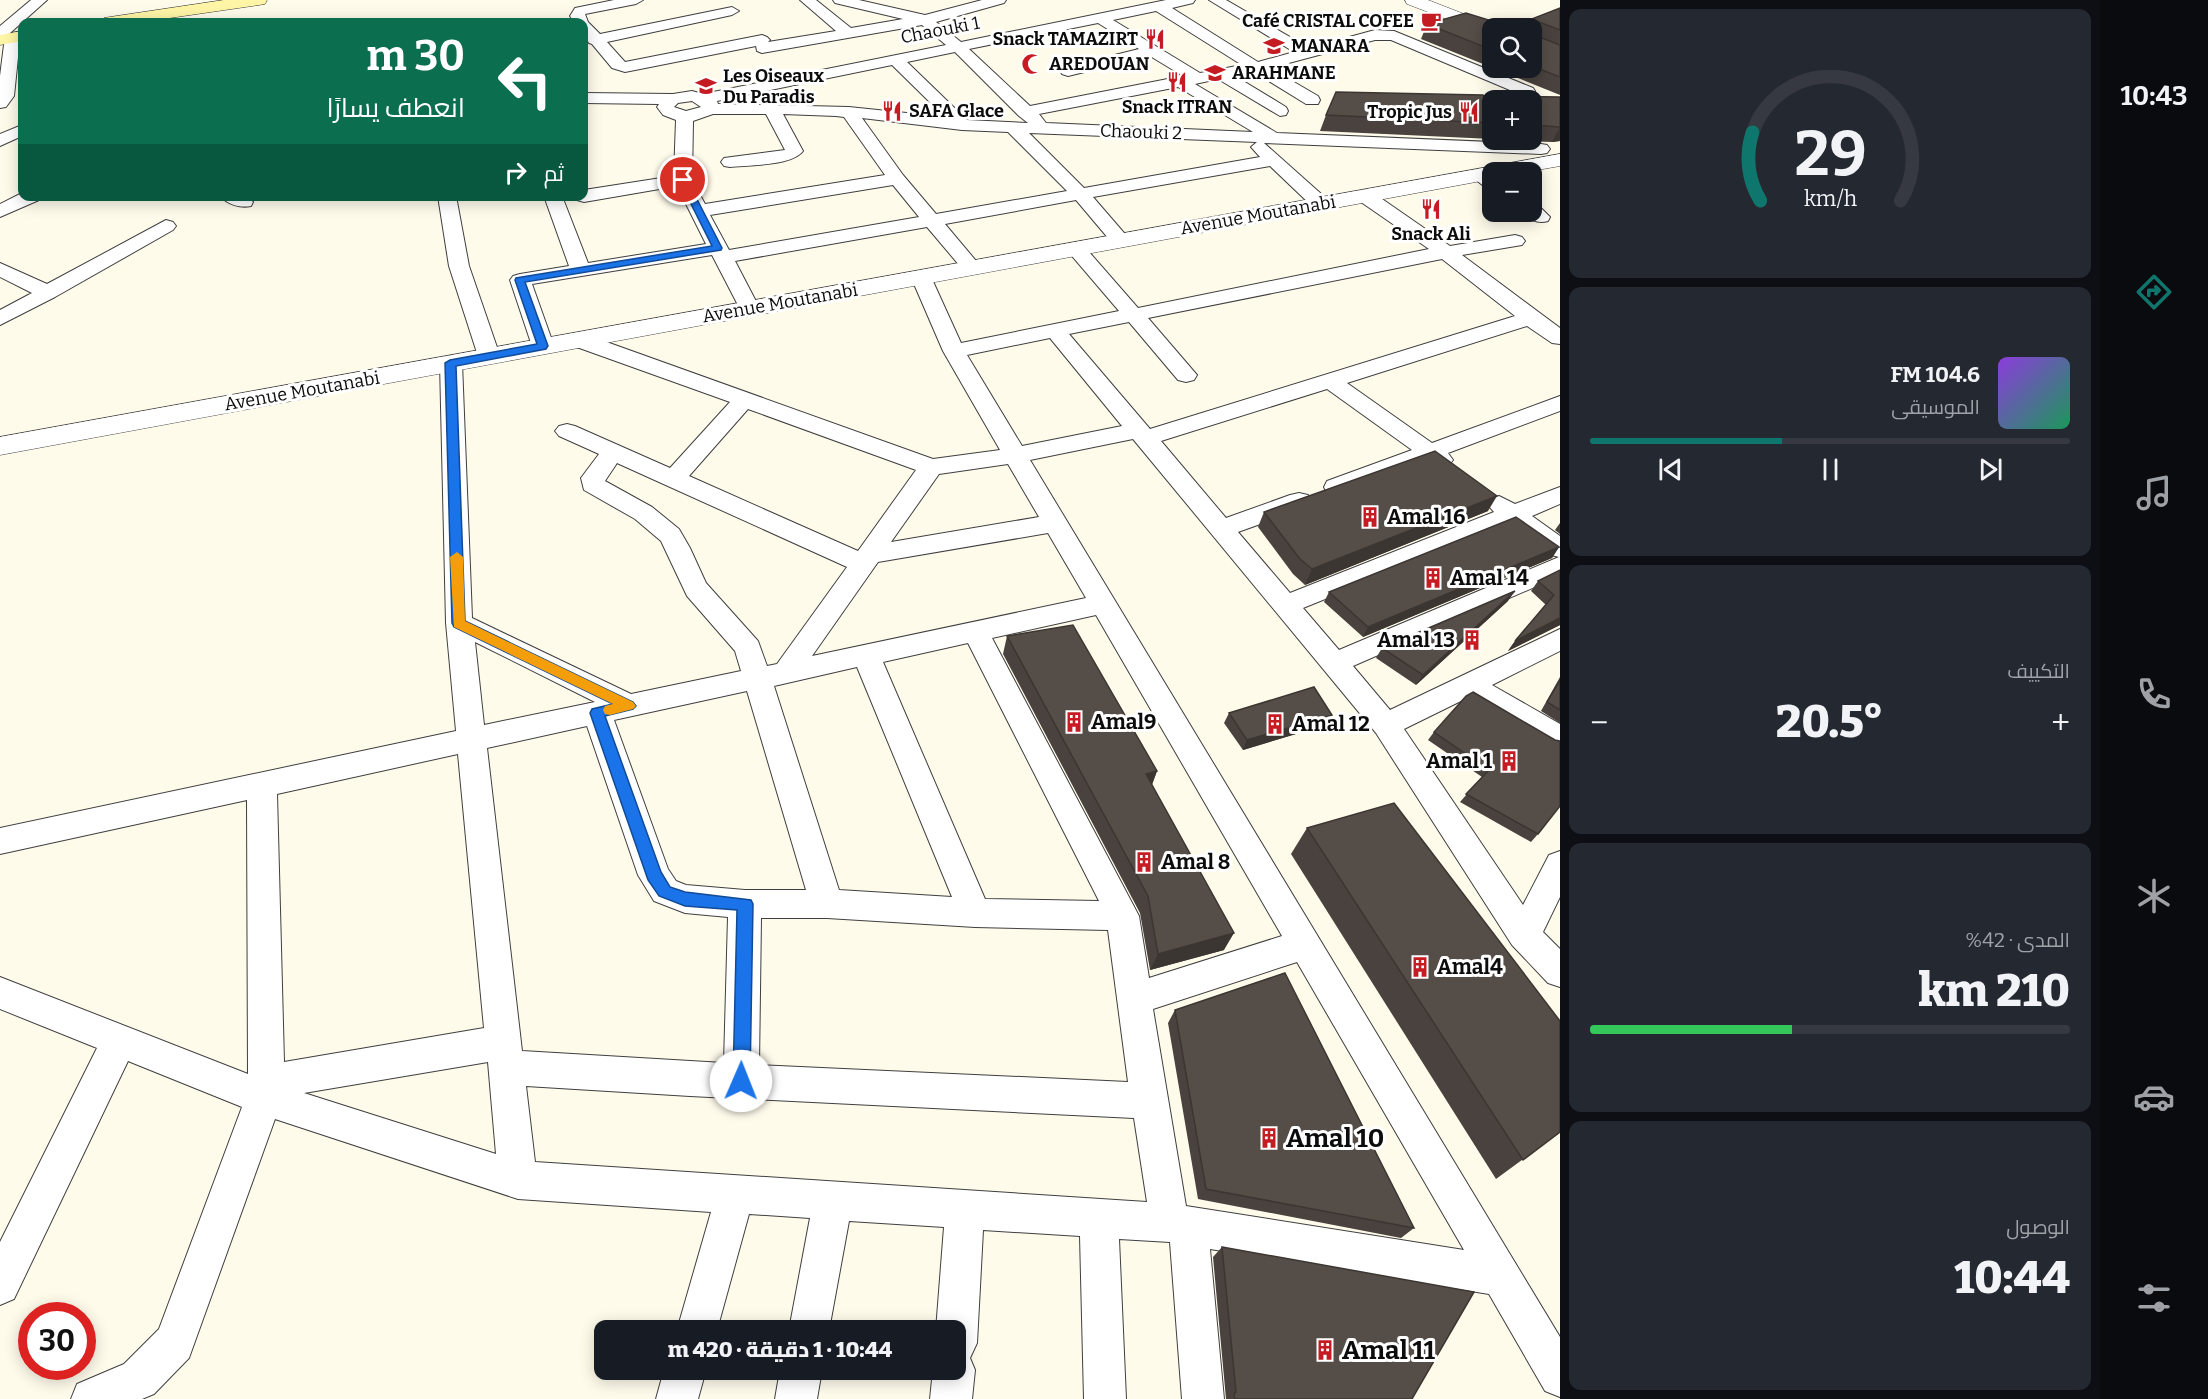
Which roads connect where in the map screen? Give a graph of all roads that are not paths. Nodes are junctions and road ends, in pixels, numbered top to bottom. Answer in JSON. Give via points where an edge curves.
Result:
{"nodes":[{"id":1,"x":40,"y":0,"type":"edge"},
{"id":2,"x":636,"y":0,"type":"edge"},
{"id":3,"x":719,"y":0,"type":"edge"},
{"id":4,"x":807,"y":0,"type":"edge"},
{"id":5,"x":840,"y":0,"type":"edge"},
{"id":6,"x":999,"y":0,"type":"edge"},
{"id":7,"x":1105,"y":0,"type":"edge"},
{"id":8,"x":1188,"y":0,"type":"edge"},
{"id":9,"x":1216,"y":0,"type":"edge"},
{"id":10,"x":1413,"y":0,"type":"edge"},
{"id":11,"x":249,"y":1,"type":"edge"},
{"id":12,"x":1159,"y":6,"type":"junction"},
{"id":13,"x":732,"y":11,"type":"junction"},
{"id":14,"x":1131,"y":12,"type":"junction"},
{"id":15,"x":1459,"y":17,"type":"junction"},
{"id":16,"x":25,"y":18,"type":"edge"},
{"id":17,"x":138,"y":18,"type":"edge"},
{"id":18,"x":578,"y":18,"type":"edge"},
{"id":19,"x":1100,"y":18,"type":"junction"},
{"id":20,"x":926,"y":20,"type":"junction"},
{"id":21,"x":1440,"y":25,"type":"edge"},
{"id":22,"x":1482,"y":26,"type":"edge"},
{"id":23,"x":588,"y":32,"type":"edge"},
{"id":24,"x":1421,"y":32,"type":"dead end"},
{"id":25,"x":848,"y":33,"type":"junction"},
{"id":26,"x":9,"y":37,"type":"edge"},
{"id":27,"x":1402,"y":39,"type":"junction"},
{"id":28,"x":594,"y":40,"type":"junction"},
{"id":29,"x":762,"y":44,"type":"junction"},
{"id":30,"x":958,"y":47,"type":"junction"},
{"id":31,"x":1155,"y":50,"type":"junction"},
{"id":32,"x":1308,"y":54,"type":"junction"},
{"id":33,"x":895,"y":59,"type":"junction"},
{"id":34,"x":1256,"y":68,"type":"junction"},
{"id":35,"x":1068,"y":70,"type":"dead end"},
{"id":36,"x":784,"y":71,"type":"junction"},
{"id":37,"x":1221,"y":74,"type":"junction"},
{"id":38,"x":1197,"y":78,"type":"junction"},
{"id":39,"x":1179,"y":81,"type":"junction"},
{"id":40,"x":1525,"y":90,"type":"edge"},
{"id":41,"x":588,"y":98,"type":"edge"},
{"id":42,"x":1312,"y":100,"type":"dead end"},
{"id":43,"x":705,"y":102,"type":"junction"},
{"id":44,"x":0,"y":103,"type":"edge"},
{"id":45,"x":669,"y":103,"type":"junction"},
{"id":46,"x":772,"y":109,"type":"junction"},
{"id":47,"x":1280,"y":111,"type":"dead end"},
{"id":48,"x":849,"y":112,"type":"junction"},
{"id":49,"x":1025,"y":112,"type":"junction"},
{"id":50,"x":685,"y":116,"type":"junction"},
{"id":51,"x":962,"y":125,"type":"junction"},
{"id":52,"x":1013,"y":128,"type":"junction"},
{"id":53,"x":1044,"y":129,"type":"junction"},
{"id":54,"x":18,"y":132,"type":"edge"},
{"id":55,"x":1247,"y":135,"type":"junction"},
{"id":56,"x":1273,"y":137,"type":"junction"},
{"id":57,"x":0,"y":141,"type":"edge"},
{"id":58,"x":1549,"y":154,"type":"edge"},
{"id":59,"x":1274,"y":160,"type":"junction"},
{"id":60,"x":730,"y":162,"type":"dead end"},
{"id":61,"x":1529,"y":162,"type":"edge"},
{"id":62,"x":897,"y":179,"type":"junction"},
{"id":63,"x":683,"y":180,"type":"junction"},
{"id":64,"x":1482,"y":180,"type":"edge"},
{"id":65,"x":1079,"y":193,"type":"junction"},
{"id":66,"x":588,"y":195,"type":"edge"},
{"id":67,"x":1365,"y":196,"type":"junction"},
{"id":68,"x":21,"y":201,"type":"edge"},
{"id":69,"x":448,"y":201,"type":"edge"},
{"id":70,"x":555,"y":201,"type":"edge"},
{"id":71,"x":1321,"y":204,"type":"junction"},
{"id":72,"x":0,"y":211,"type":"edge"},
{"id":73,"x":699,"y":211,"type":"junction"},
{"id":74,"x":932,"y":222,"type":"junction"},
{"id":75,"x":166,"y":226,"type":"dead end"},
{"id":76,"x":1121,"y":241,"type":"junction"},
{"id":77,"x":1515,"y":241,"type":"dead end"},
{"id":78,"x":1076,"y":249,"type":"junction"},
{"id":79,"x":1446,"y":252,"type":"junction"},
{"id":80,"x":720,"y":253,"type":"junction"},
{"id":81,"x":972,"y":268,"type":"junction"},
{"id":82,"x":0,"y":269,"type":"edge"},
{"id":83,"x":580,"y":269,"type":"junction"},
{"id":84,"x":921,"y":277,"type":"junction"},
{"id":85,"x":48,"y":292,"type":"junction"},
{"id":86,"x":750,"y":309,"type":"junction"},
{"id":87,"x":1133,"y":316,"type":"junction"},
{"id":88,"x":1530,"y":318,"type":"junction"},
{"id":89,"x":0,"y":319,"type":"edge"},
{"id":90,"x":1055,"y":331,"type":"junction"},
{"id":91,"x":1560,"y":338,"type":"edge"},
{"id":92,"x":579,"y":340,"type":"junction"},
{"id":93,"x":543,"y":346,"type":"junction"},
{"id":94,"x":954,"y":351,"type":"junction"},
{"id":95,"x":489,"y":356,"type":"junction"},
{"id":96,"x":450,"y":363,"type":"junction"},
{"id":97,"x":1186,"y":375,"type":"dead end"},
{"id":98,"x":1330,"y":381,"type":"junction"},
{"id":99,"x":743,"y":401,"type":"junction"},
{"id":100,"x":1560,"y":403,"type":"edge"},
{"id":101,"x":567,"y":431,"type":"dead end"},
{"id":102,"x":1142,"y":434,"type":"junction"},
{"id":103,"x":0,"y":446,"type":"edge"},
{"id":104,"x":613,"y":452,"type":"junction"},
{"id":105,"x":1429,"y":452,"type":"junction"},
{"id":106,"x":1016,"y":455,"type":"junction"},
{"id":107,"x":932,"y":467,"type":"junction"},
{"id":108,"x":1456,"y":472,"type":"edge"},
{"id":109,"x":673,"y":479,"type":"junction"},
{"id":110,"x":1484,"y":492,"type":"edge"},
{"id":111,"x":1560,"y":495,"type":"edge"},
{"id":112,"x":1511,"y":512,"type":"junction"},
{"id":113,"x":1056,"y":523,"type":"junction"},
{"id":114,"x":1222,"y":529,"type":"junction"},
{"id":115,"x":1560,"y":549,"type":"edge"},
{"id":116,"x":867,"y":559,"type":"junction"},
{"id":117,"x":1560,"y":566,"type":"edge"},
{"id":118,"x":1104,"y":604,"type":"junction"},
{"id":119,"x":1285,"y":605,"type":"junction"},
{"id":120,"x":459,"y":623,"type":"junction"},
{"id":121,"x":975,"y":631,"type":"junction"},
{"id":122,"x":1560,"y":639,"type":"edge"},
{"id":123,"x":866,"y":655,"type":"junction"},
{"id":124,"x":1334,"y":663,"type":"junction"},
{"id":125,"x":772,"y":675,"type":"junction"},
{"id":126,"x":1468,"y":685,"type":"junction"},
{"id":127,"x":629,"y":706,"type":"junction"},
{"id":128,"x":597,"y":713,"type":"junction"},
{"id":129,"x":1386,"y":725,"type":"junction"},
{"id":130,"x":1560,"y":738,"type":"edge"},
{"id":131,"x":471,"y":740,"type":"junction"},
{"id":132,"x":262,"y":784,"type":"junction"},
{"id":133,"x":0,"y":841,"type":"edge"},
{"id":134,"x":1560,"y":865,"type":"edge"},
{"id":135,"x":745,"y":904,"type":"junction"},
{"id":136,"x":827,"y":904,"type":"junction"},
{"id":137,"x":975,"y":913,"type":"junction"},
{"id":138,"x":1123,"y":916,"type":"junction"},
{"id":139,"x":1524,"y":935,"type":"junction"},
{"id":140,"x":1305,"y":944,"type":"junction"},
{"id":141,"x":1560,"y":972,"type":"edge"},
{"id":142,"x":1,"y":994,"type":"edge"},
{"id":143,"x":1134,"y":999,"type":"junction"},
{"id":144,"x":118,"y":1041,"type":"junction"},
{"id":145,"x":505,"y":1054,"type":"junction"},
{"id":146,"x":741,"y":1081,"type":"junction"},
{"id":147,"x":265,"y":1090,"type":"junction"},
{"id":148,"x":1149,"y":1101,"type":"junction"},
{"id":149,"x":518,"y":1180,"type":"junction"},
{"id":150,"x":735,"y":1194,"type":"junction"},
{"id":151,"x":833,"y":1200,"type":"junction"},
{"id":152,"x":965,"y":1209,"type":"junction"},
{"id":153,"x":1099,"y":1218,"type":"junction"},
{"id":154,"x":1179,"y":1224,"type":"junction"},
{"id":155,"x":1501,"y":1276,"type":"junction"},
{"id":156,"x":0,"y":1285,"type":"edge"},
{"id":157,"x":700,"y":1320,"type":"edge"},
{"id":158,"x":811,"y":1320,"type":"edge"},
{"id":159,"x":958,"y":1320,"type":"edge"},
{"id":160,"x":1558,"y":1363,"type":"edge"},
{"id":161,"x":683,"y":1380,"type":"edge"},
{"id":162,"x":799,"y":1380,"type":"edge"},
{"id":163,"x":953,"y":1380,"type":"edge"},
{"id":164,"x":92,"y":1399,"type":"edge"},
{"id":165,"x":677,"y":1399,"type":"edge"},
{"id":166,"x":796,"y":1399,"type":"edge"},
{"id":167,"x":951,"y":1399,"type":"edge"},
{"id":168,"x":1105,"y":1399,"type":"edge"},
{"id":169,"x":1203,"y":1399,"type":"edge"}],
"edges":[{"from":1,"to":16,"type":"street"},
{"from":2,"to":18,"type":"street","via":[[580,11]]},
{"from":3,"to":13,"type":"street"},
{"from":4,"to":25,"type":"street"},
{"from":5,"to":20,"type":"street"},
{"from":6,"to":20,"type":"street"},
{"from":7,"to":14,"type":"street"},
{"from":8,"to":12,"type":"street","name":"Chaouki 1"},
{"from":9,"to":32,"type":"street"},
{"from":10,"to":15,"type":"street"},
{"from":11,"to":17,"type":"main road"},
{"from":12,"to":14,"type":"street","name":"Chaouki 1"},
{"from":12,"to":34,"type":"street"},
{"from":13,"to":28,"type":"street"},
{"from":13,"to":29,"type":"street"},
{"from":14,"to":19,"type":"street","name":"Chaouki 1"},
{"from":15,"to":21,"type":"street"},
{"from":15,"to":22,"type":"street"},
{"from":19,"to":30,"type":"street","name":"Chaouki 1"},
{"from":19,"to":31,"type":"street"},
{"from":20,"to":25,"type":"street"},
{"from":20,"to":30,"type":"street"},
{"from":23,"to":28,"type":"street"},
{"from":24,"to":27,"type":"street"},
{"from":25,"to":29,"type":"street"},
{"from":26,"to":44,"type":"street","via":[[6,96]]},
{"from":27,"to":32,"type":"street","via":[[1375,35]]},
{"from":27,"to":40,"type":"street"},
{"from":28,"to":29,"type":"street","via":[[618,65],[633,67]]},
{"from":29,"to":36,"type":"street"},
{"from":30,"to":33,"type":"street","name":"Chaouki 1"},
{"from":30,"to":49,"type":"street"},
{"from":31,"to":35,"type":"street"},
{"from":31,"to":38,"type":"street"},
{"from":32,"to":34,"type":"street"},
{"from":33,"to":36,"type":"street","name":"Chaouki 1"},
{"from":33,"to":51,"type":"street"},
{"from":34,"to":37,"type":"street"},
{"from":34,"to":42,"type":"street"},
{"from":36,"to":43,"type":"street","name":"Chaouki 1","via":[[704,99]]},
{"from":37,"to":38,"type":"street"},
{"from":37,"to":47,"type":"street"},
{"from":38,"to":39,"type":"street"},
{"from":39,"to":49,"type":"street"},
{"from":39,"to":56,"type":"street"},
{"from":41,"to":45,"type":"street"},
{"from":43,"to":45,"type":"street","via":[[685,96]]},
{"from":43,"to":46,"type":"street","name":"Chaouki 2"},
{"from":43,"to":50,"type":"street","via":[[697,115]]},
{"from":45,"to":50,"type":"street","via":[[671,114]]},
{"from":46,"to":48,"type":"street","name":"Chaouki 2"},
{"from":46,"to":60,"type":"street","via":[[794,151],[789,155]]},
{"from":48,"to":51,"type":"street","name":"Chaouki 2"},
{"from":48,"to":62,"type":"street"},
{"from":49,"to":53,"type":"street"},
{"from":50,"to":63,"type":"street"},
{"from":51,"to":52,"type":"street","name":"Chaouki 2"},
{"from":52,"to":53,"type":"street","name":"Chaouki 2"},
{"from":52,"to":65,"type":"street"},
{"from":53,"to":55,"type":"street","name":"Chaouki 2"},
{"from":54,"to":57,"type":"street"},
{"from":55,"to":56,"type":"street","name":"Chaouki 2"},
{"from":55,"to":59,"type":"street"},
{"from":56,"to":58,"type":"street","name":"Chaouki 2"},
{"from":58,"to":61,"type":"street","name":"Avenue Moutanabi"},
{"from":59,"to":65,"type":"street"},
{"from":59,"to":71,"type":"street"},
{"from":62,"to":73,"type":"street"},
{"from":62,"to":74,"type":"street"},
{"from":63,"to":66,"type":"street"},
{"from":63,"to":73,"type":"street"},
{"from":64,"to":67,"type":"street","name":"Avenue Moutanabi"},
{"from":65,"to":74,"type":"street"},
{"from":65,"to":76,"type":"street"},
{"from":67,"to":71,"type":"street","name":"Avenue Moutanabi"},
{"from":67,"to":79,"type":"street"},
{"from":68,"to":72,"type":"street"},
{"from":69,"to":95,"type":"street","via":[[459,267]]},
{"from":70,"to":83,"type":"street"},
{"from":71,"to":76,"type":"street","name":"Avenue Moutanabi"},
{"from":73,"to":80,"type":"street"},
{"from":74,"to":80,"type":"street"},
{"from":74,"to":81,"type":"street"},
{"from":75,"to":85,"type":"street"},
{"from":76,"to":78,"type":"street","name":"Avenue Moutanabi"},
{"from":77,"to":79,"type":"street"},
{"from":78,"to":81,"type":"street","name":"Avenue Moutanabi"},
{"from":78,"to":87,"type":"street"},
{"from":79,"to":87,"type":"street"},
{"from":79,"to":88,"type":"street"},
{"from":80,"to":83,"type":"street"},
{"from":80,"to":86,"type":"street"},
{"from":81,"to":84,"type":"street","name":"Avenue Moutanabi"},
{"from":82,"to":85,"type":"street"},
{"from":83,"to":93,"type":"street","via":[[520,280]]},
{"from":84,"to":86,"type":"street","name":"Avenue Moutanabi"},
{"from":84,"to":94,"type":"street"},
{"from":85,"to":89,"type":"street"},
{"from":86,"to":92,"type":"street","name":"Avenue Moutanabi"},
{"from":87,"to":90,"type":"street"},
{"from":87,"to":97,"type":"street"},
{"from":88,"to":91,"type":"street"},
{"from":88,"to":98,"type":"street"},
{"from":90,"to":94,"type":"street"},
{"from":90,"to":102,"type":"street"},
{"from":92,"to":93,"type":"street","name":"Avenue Moutanabi"},
{"from":92,"to":99,"type":"street"},
{"from":93,"to":95,"type":"street","name":"Avenue Moutanabi"},
{"from":94,"to":106,"type":"street"},
{"from":95,"to":96,"type":"street","name":"Avenue Moutanabi"},
{"from":96,"to":103,"type":"street","name":"Avenue Moutanabi"},
{"from":96,"to":120,"type":"street"},
{"from":98,"to":102,"type":"street"},
{"from":98,"to":105,"type":"street"},
{"from":99,"to":107,"type":"street"},
{"from":99,"to":109,"type":"street"},
{"from":100,"to":105,"type":"street"},
{"from":101,"to":104,"type":"street"},
{"from":102,"to":106,"type":"street"},
{"from":102,"to":114,"type":"street"},
{"from":104,"to":109,"type":"street"},
{"from":104,"to":125,"type":"street","via":[[593,478],[594,484],[652,519],[671,537],[695,588],[711,610],[736,632]]},
{"from":105,"to":108,"type":"street"},
{"from":105,"to":114,"type":"street"},
{"from":106,"to":107,"type":"street"},
{"from":106,"to":113,"type":"street"},
{"from":107,"to":116,"type":"street"},
{"from":109,"to":116,"type":"street"},
{"from":110,"to":112,"type":"street"},
{"from":111,"to":112,"type":"street"},
{"from":112,"to":115,"type":"street"},
{"from":112,"to":119,"type":"street"},
{"from":113,"to":116,"type":"street"},
{"from":113,"to":118,"type":"street"},
{"from":114,"to":119,"type":"street"},
{"from":116,"to":125,"type":"street"},
{"from":117,"to":124,"type":"street"},
{"from":118,"to":121,"type":"street"},
{"from":118,"to":140,"type":"street"},
{"from":119,"to":124,"type":"street"},
{"from":120,"to":127,"type":"street"},
{"from":120,"to":131,"type":"street"},
{"from":121,"to":123,"type":"street"},
{"from":121,"to":138,"type":"street"},
{"from":122,"to":126,"type":"street"},
{"from":123,"to":125,"type":"street"},
{"from":123,"to":137,"type":"street"},
{"from":124,"to":129,"type":"street"},
{"from":125,"to":127,"type":"street"},
{"from":125,"to":136,"type":"street"},
{"from":126,"to":129,"type":"street"},
{"from":126,"to":130,"type":"street"},
{"from":127,"to":128,"type":"street"},
{"from":128,"to":131,"type":"street"},
{"from":128,"to":135,"type":"street","via":[[654,875],[665,891],[685,899]]},
{"from":129,"to":139,"type":"street"},
{"from":131,"to":132,"type":"street"},
{"from":131,"to":145,"type":"street"},
{"from":132,"to":133,"type":"street"},
{"from":132,"to":147,"type":"street"},
{"from":134,"to":139,"type":"street"},
{"from":135,"to":136,"type":"street"},
{"from":135,"to":146,"type":"street"},
{"from":136,"to":137,"type":"street"},
{"from":137,"to":138,"type":"street"},
{"from":138,"to":143,"type":"street"},
{"from":139,"to":141,"type":"street"},
{"from":140,"to":143,"type":"street"},
{"from":140,"to":155,"type":"street"},
{"from":142,"to":144,"type":"street"},
{"from":143,"to":148,"type":"street"},
{"from":144,"to":147,"type":"street"},
{"from":144,"to":156,"type":"street"},
{"from":145,"to":146,"type":"street"},
{"from":145,"to":147,"type":"street"},
{"from":145,"to":149,"type":"street"},
{"from":146,"to":148,"type":"street"},
{"from":147,"to":149,"type":"street"},
{"from":147,"to":164,"type":"street","via":[[174,1343],[139,1379]]},
{"from":148,"to":154,"type":"street"},
{"from":149,"to":150,"type":"street"},
{"from":150,"to":151,"type":"street"},
{"from":150,"to":157,"type":"street"},
{"from":151,"to":152,"type":"street"},
{"from":151,"to":158,"type":"street"},
{"from":152,"to":153,"type":"street"},
{"from":152,"to":159,"type":"street"},
{"from":153,"to":154,"type":"street"},
{"from":153,"to":168,"type":"street"},
{"from":154,"to":155,"type":"street"},
{"from":154,"to":169,"type":"street"},
{"from":155,"to":160,"type":"street"},
{"from":161,"to":165,"type":"street"},
{"from":162,"to":166,"type":"street"},
{"from":163,"to":167,"type":"street"}]}
